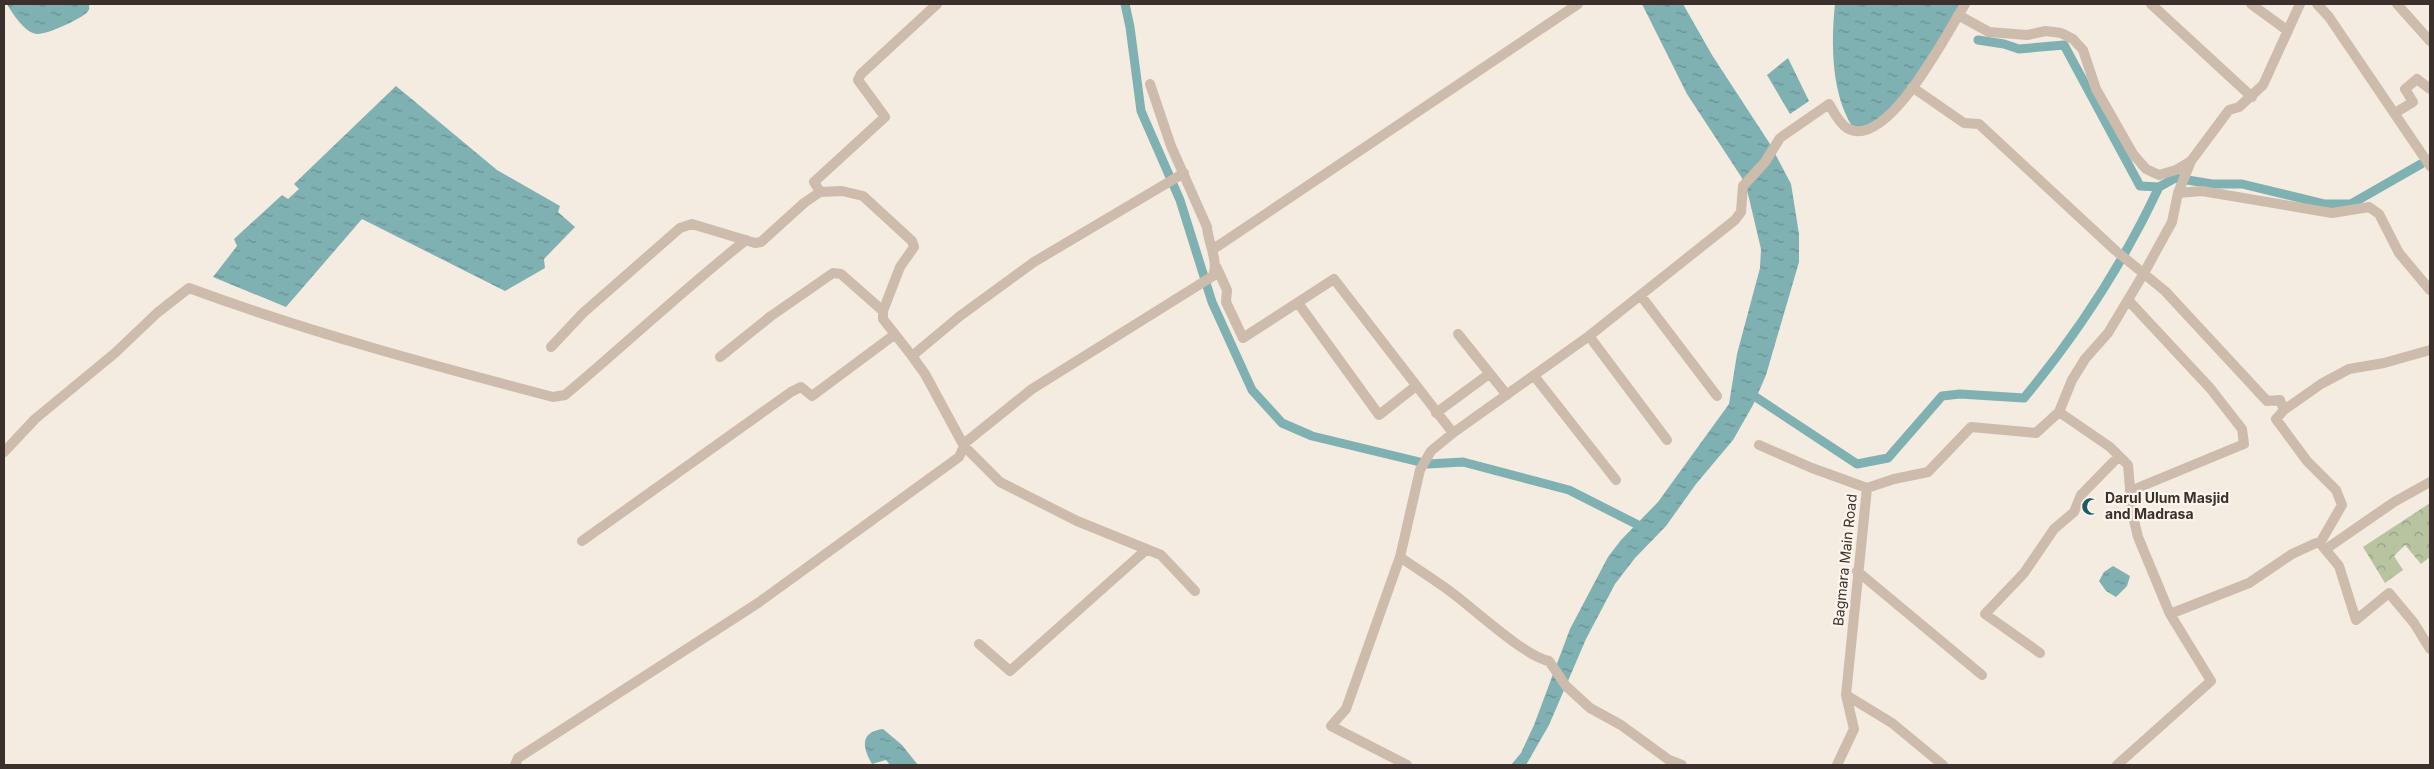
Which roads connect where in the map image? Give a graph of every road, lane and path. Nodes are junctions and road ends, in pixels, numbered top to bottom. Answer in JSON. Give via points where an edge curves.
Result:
{"nodes":[{"id":1,"x":936,"y":4,"type":"edge"},
{"id":2,"x":1578,"y":4,"type":"edge"},
{"id":3,"x":1965,"y":4,"type":"edge"},
{"id":4,"x":2152,"y":4,"type":"edge"},
{"id":5,"x":2252,"y":4,"type":"edge"},
{"id":6,"x":2300,"y":4,"type":"edge"},
{"id":7,"x":2317,"y":4,"type":"edge"},
{"id":8,"x":2397,"y":4,"type":"edge"},
{"id":9,"x":1958,"y":15,"type":"junction"},
{"id":10,"x":2288,"y":31,"type":"junction"},
{"id":11,"x":2430,"y":41,"type":"edge"},
{"id":12,"x":1150,"y":84,"type":"dead end"},
{"id":13,"x":1912,"y":87,"type":"junction"},
{"id":14,"x":2430,"y":89,"type":"edge"},
{"id":15,"x":2252,"y":97,"type":"junction"},
{"id":16,"x":2395,"y":113,"type":"junction"},
{"id":17,"x":2427,"y":155,"type":"edge"},
{"id":18,"x":2189,"y":165,"type":"junction"},
{"id":19,"x":2430,"y":166,"type":"edge"},
{"id":20,"x":1184,"y":173,"type":"junction"},
{"id":21,"x":2180,"y":191,"type":"junction"},
{"id":22,"x":820,"y":192,"type":"junction"},
{"id":23,"x":746,"y":240,"type":"junction"},
{"id":24,"x":1212,"y":250,"type":"junction"},
{"id":25,"x":1215,"y":272,"type":"junction"},
{"id":26,"x":2144,"y":273,"type":"junction"},
{"id":27,"x":2430,"y":290,"type":"edge"},
{"id":28,"x":1641,"y":296,"type":"junction"},
{"id":29,"x":2128,"y":300,"type":"junction"},
{"id":30,"x":1298,"y":303,"type":"junction"},
{"id":31,"x":883,"y":311,"type":"junction"},
{"id":32,"x":894,"y":334,"type":"junction"},
{"id":33,"x":1458,"y":334,"type":"dead end"},
{"id":34,"x":1589,"y":336,"type":"junction"},
{"id":35,"x":551,"y":347,"type":"dead end"},
{"id":36,"x":2430,"y":350,"type":"edge"},
{"id":37,"x":720,"y":356,"type":"dead end"},
{"id":38,"x":912,"y":356,"type":"junction"},
{"id":39,"x":1489,"y":374,"type":"junction"},
{"id":40,"x":1535,"y":377,"type":"junction"},
{"id":41,"x":1416,"y":386,"type":"junction"},
{"id":42,"x":1507,"y":396,"type":"junction"},
{"id":43,"x":1717,"y":396,"type":"dead end"},
{"id":44,"x":2284,"y":410,"type":"junction"},
{"id":45,"x":2059,"y":412,"type":"junction"},
{"id":46,"x":1436,"y":413,"type":"junction"},
{"id":47,"x":1453,"y":433,"type":"junction"},
{"id":48,"x":1667,"y":440,"type":"dead end"},
{"id":49,"x":1759,"y":445,"type":"dead end"},
{"id":50,"x":964,"y":446,"type":"junction"},
{"id":51,"x":4,"y":452,"type":"edge"},
{"id":52,"x":2119,"y":456,"type":"junction"},
{"id":53,"x":1616,"y":480,"type":"dead end"},
{"id":54,"x":2430,"y":482,"type":"edge"},
{"id":55,"x":1866,"y":488,"type":"junction"},
{"id":56,"x":2130,"y":491,"type":"junction"},
{"id":57,"x":582,"y":541,"type":"dead end"},
{"id":58,"x":2323,"y":546,"type":"junction"},
{"id":59,"x":1148,"y":550,"type":"junction"},
{"id":60,"x":1400,"y":558,"type":"junction"},
{"id":61,"x":1857,"y":571,"type":"junction"},
{"id":62,"x":1195,"y":591,"type":"dead end"},
{"id":63,"x":2170,"y":614,"type":"junction"},
{"id":64,"x":979,"y":644,"type":"dead end"},
{"id":65,"x":2430,"y":649,"type":"edge"},
{"id":66,"x":2040,"y":653,"type":"dead end"},
{"id":67,"x":1982,"y":675,"type":"dead end"},
{"id":68,"x":1846,"y":695,"type":"junction"},
{"id":69,"x":515,"y":765,"type":"edge"},
{"id":70,"x":1407,"y":765,"type":"edge"},
{"id":71,"x":1682,"y":765,"type":"edge"},
{"id":72,"x":1837,"y":765,"type":"edge"},
{"id":73,"x":1943,"y":765,"type":"edge"},
{"id":74,"x":2118,"y":765,"type":"edge"}],
"edges":[{"from":1,"to":22,"type":"street","via":[[861,74],[858,80],[885,117],[814,182]]},
{"from":2,"to":24,"type":"street"},
{"from":3,"to":9,"type":"street"},
{"from":4,"to":15,"type":"street"},
{"from":5,"to":10,"type":"street"},
{"from":6,"to":10,"type":"street","name":"Bagmara Main Road"},
{"from":7,"to":16,"type":"street"},
{"from":8,"to":11,"type":"street"},
{"from":9,"to":13,"type":"street","via":[[1938,51]]},
{"from":9,"to":18,"type":"street","via":[[1989,32],[2027,35],[2046,31],[2073,39],[2083,50],[2096,89],[2133,154],[2146,169],[2158,174]]},
{"from":10,"to":15,"type":"street","name":"Bagmara Main Road","via":[[2266,78]]},
{"from":12,"to":20,"type":"street","via":[[1171,146]]},
{"from":13,"to":26,"type":"street","via":[[1964,123],[1979,124]]},
{"from":13,"to":28,"type":"street","via":[[1886,120],[1868,132],[1847,128],[1829,104],[1780,138],[1765,162],[1743,186],[1741,212],[1736,220]]},
{"from":14,"to":16,"type":"street","via":[[2418,79],[2405,89],[2413,102]]},
{"from":15,"to":18,"type":"street","name":"Bagmara Main Road","via":[[2229,110]]},
{"from":16,"to":17,"type":"street"},
{"from":17,"to":19,"type":"street"},
{"from":18,"to":21,"type":"street","name":"Bagmara Main Road"},
{"from":20,"to":24,"type":"street","via":[[1207,227]]},
{"from":20,"to":38,"type":"street","via":[[1034,262]]},
{"from":21,"to":26,"type":"street","name":"Bagmara Main Road","via":[[2172,222]]},
{"from":21,"to":27,"type":"street","via":[[2332,213],[2369,207],[2379,214],[2400,253]]},
{"from":22,"to":23,"type":"street","via":[[761,242]]},
{"from":22,"to":31,"type":"street","via":[[842,191],[863,196],[912,241],[912,252],[900,267]]},
{"from":23,"to":35,"type":"street","via":[[692,224],[680,228],[583,313]]},
{"from":23,"to":51,"type":"street","via":[[565,395],[554,397],[351,341],[248,310],[189,288],[35,419]]},
{"from":24,"to":25,"type":"street"},
{"from":25,"to":30,"type":"street","via":[[1227,290],[1226,302],[1243,338]]},
{"from":25,"to":50,"type":"street","via":[[1032,389]]},
{"from":26,"to":29,"type":"street","name":"Bagmara Main Road"},
{"from":26,"to":44,"type":"street","via":[[2194,320],[2267,401],[2280,400]]},
{"from":28,"to":34,"type":"street"},
{"from":28,"to":43,"type":"street"},
{"from":29,"to":45,"type":"street","name":"Bagmara Main Road","via":[[2108,333],[2072,380]]},
{"from":29,"to":56,"type":"street","via":[[2210,388],[2242,429],[2244,444]]},
{"from":30,"to":41,"type":"street","via":[[1334,279]]},
{"from":30,"to":41,"type":"street","via":[[1380,414]]},
{"from":31,"to":32,"type":"street","via":[[883,319]]},
{"from":31,"to":37,"type":"street","via":[[841,274],[833,273],[770,316]]},
{"from":32,"to":38,"type":"street"},
{"from":32,"to":57,"type":"street","via":[[812,396],[801,387],[791,392]]},
{"from":33,"to":39,"type":"street"},
{"from":34,"to":40,"type":"street"},
{"from":34,"to":48,"type":"street"},
{"from":36,"to":44,"type":"street","via":[[2384,363],[2349,368]]},
{"from":38,"to":50,"type":"street"},
{"from":39,"to":42,"type":"street"},
{"from":39,"to":46,"type":"street"},
{"from":40,"to":42,"type":"street"},
{"from":40,"to":53,"type":"street"},
{"from":41,"to":46,"type":"street"},
{"from":42,"to":47,"type":"street"},
{"from":44,"to":58,"type":"street","via":[[2276,419],[2307,461],[2336,490],[2342,505]]},
{"from":45,"to":52,"type":"street"},
{"from":45,"to":55,"type":"street","name":"Bagmara Main Road","via":[[2036,433],[1971,427],[1928,472]]},
{"from":46,"to":47,"type":"street"},
{"from":47,"to":60,"type":"street","via":[[1431,451],[1420,470]]},
{"from":49,"to":55,"type":"street"},
{"from":50,"to":59,"type":"street","via":[[1000,482],[1077,521]]},
{"from":50,"to":69,"type":"street","via":[[959,457],[758,603],[518,758]]},
{"from":52,"to":56,"type":"street","via":[[2128,465]]},
{"from":52,"to":66,"type":"street","via":[[2081,496],[2074,512],[2054,529],[2024,573],[1985,614]]},
{"from":54,"to":58,"type":"street"},
{"from":55,"to":61,"type":"street","name":"Bagmara Main Road"},
{"from":56,"to":63,"type":"street","via":[[2138,537]]},
{"from":58,"to":63,"type":"street","via":[[2316,543],[2292,554],[2249,583]]},
{"from":58,"to":65,"type":"street","via":[[2339,566],[2356,620],[2389,593]]},
{"from":59,"to":62,"type":"street","via":[[1161,555]]},
{"from":59,"to":64,"type":"street","via":[[1010,671]]},
{"from":60,"to":70,"type":"street","via":[[1346,709],[1331,726]]},
{"from":60,"to":71,"type":"street","via":[[1541,660],[1549,661],[1566,686],[1590,708],[1621,725],[1669,760]]},
{"from":61,"to":67,"type":"street"},
{"from":61,"to":68,"type":"street","name":"Bagmara Main Road"},
{"from":63,"to":74,"type":"street","via":[[2211,681]]},
{"from":68,"to":72,"type":"street","name":"Bagmara Main Road","via":[[1854,729]]},
{"from":68,"to":73,"type":"street","via":[[1892,722]]}]}
